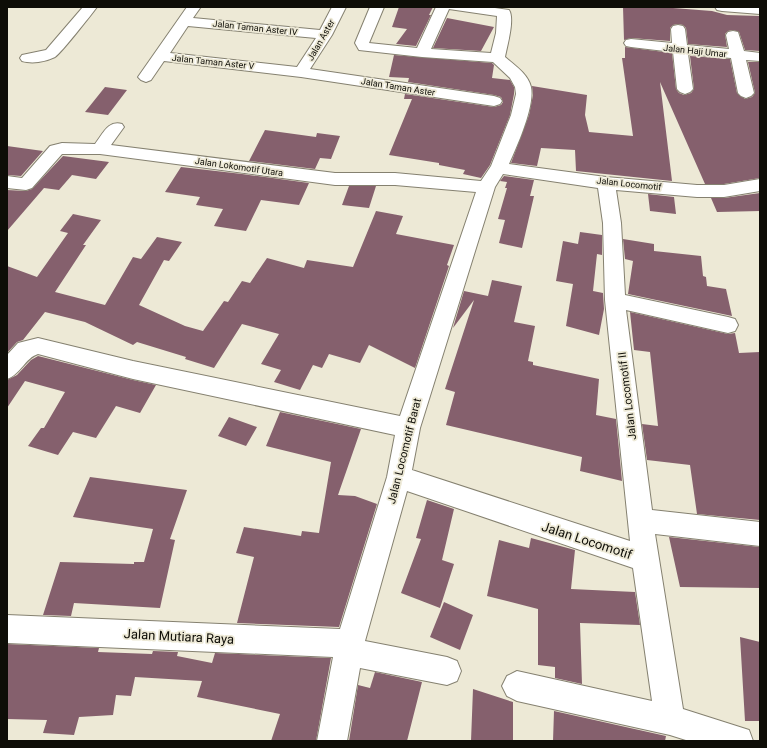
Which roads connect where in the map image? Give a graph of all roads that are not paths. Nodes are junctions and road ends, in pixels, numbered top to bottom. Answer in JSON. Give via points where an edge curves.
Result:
{"nodes":[{"id":1,"x":90,"y":7,"type":"edge"},
{"id":2,"x":194,"y":7,"type":"edge"},
{"id":3,"x":339,"y":7,"type":"edge"},
{"id":4,"x":377,"y":7,"type":"edge"},
{"id":5,"x":443,"y":7,"type":"edge"},
{"id":6,"x":454,"y":7,"type":"edge"},
{"id":7,"x":722,"y":7,"type":"edge"},
{"id":8,"x":760,"y":10,"type":"edge"},
{"id":9,"x":184,"y":21,"type":"junction"},
{"id":10,"x":678,"y":30,"type":"dead end"},
{"id":11,"x":325,"y":35,"type":"junction"},
{"id":12,"x":733,"y":35,"type":"dead end"},
{"id":13,"x":631,"y":43,"type":"dead end"},
{"id":14,"x":680,"y":49,"type":"junction"},
{"id":15,"x":422,"y":53,"type":"junction"},
{"id":16,"x":738,"y":55,"type":"junction"},
{"id":17,"x":160,"y":56,"type":"junction"},
{"id":18,"x":760,"y":57,"type":"edge"},
{"id":19,"x":27,"y":58,"type":"dead end"},
{"id":20,"x":497,"y":58,"type":"junction"},
{"id":21,"x":301,"y":72,"type":"junction"},
{"id":22,"x":146,"y":76,"type":"dead end"},
{"id":23,"x":685,"y":89,"type":"dead end"},
{"id":24,"x":746,"y":93,"type":"dead end"},
{"id":25,"x":494,"y":101,"type":"dead end"},
{"id":26,"x":116,"y":127,"type":"dead end"},
{"id":27,"x":100,"y":149,"type":"junction"},
{"id":28,"x":493,"y":177,"type":"junction"},
{"id":29,"x":7,"y":182,"type":"edge"},
{"id":30,"x":606,"y":183,"type":"junction"},
{"id":31,"x":760,"y":185,"type":"edge"},
{"id":32,"x":615,"y":300,"type":"junction"},
{"id":33,"x":728,"y":325,"type":"dead end"},
{"id":34,"x":7,"y":370,"type":"edge"},
{"id":35,"x":408,"y":428,"type":"junction"},
{"id":36,"x":398,"y":477,"type":"junction"},
{"id":37,"x":641,"y":520,"type":"junction"},
{"id":38,"x":760,"y":534,"type":"edge"},
{"id":39,"x":645,"y":559,"type":"junction"},
{"id":40,"x":7,"y":629,"type":"edge"},
{"id":41,"x":349,"y":648,"type":"junction"},
{"id":42,"x":447,"y":670,"type":"dead end"},
{"id":43,"x":517,"y":686,"type":"dead end"},
{"id":44,"x":670,"y":720,"type":"junction"},
{"id":45,"x":332,"y":741,"type":"edge"},
{"id":46,"x":738,"y":741,"type":"edge"}],
"edges":[{"from":1,"to":19,"type":"street","via":[[51,53]]},
{"from":2,"to":9,"type":"street","name":"Jalan Taman Aster V"},
{"from":3,"to":11,"type":"street","name":"Jalan Aster"},
{"from":4,"to":15,"type":"street","via":[[362,43],[364,47]]},
{"from":5,"to":15,"type":"street"},
{"from":6,"to":20,"type":"street","via":[[504,13],[503,33]]},
{"from":7,"to":8,"type":"street"},
{"from":9,"to":11,"type":"street","name":"Jalan Taman Aster IV"},
{"from":9,"to":17,"type":"street","name":"Jalan Taman Aster V"},
{"from":10,"to":14,"type":"street"},
{"from":11,"to":21,"type":"street","name":"Jalan Aster"},
{"from":12,"to":16,"type":"street"},
{"from":13,"to":14,"type":"street","name":"Jalan Haji Umar"},
{"from":14,"to":16,"type":"street","name":"Jalan Haji Umar"},
{"from":14,"to":23,"type":"street"},
{"from":15,"to":20,"type":"street"},
{"from":16,"to":18,"type":"street","name":"Jalan Haji Umar"},
{"from":16,"to":24,"type":"street"},
{"from":17,"to":21,"type":"street","name":"Jalan Taman Aster V"},
{"from":17,"to":22,"type":"street"},
{"from":20,"to":28,"type":"street","name":"Jalan Locomotif Barat","via":[[518,77],[524,96]]},
{"from":21,"to":25,"type":"street","name":"Jalan Taman Aster"},
{"from":26,"to":27,"type":"street"},
{"from":27,"to":28,"type":"street","name":"Jalan Lokomotif Utara","via":[[335,179]]},
{"from":27,"to":29,"type":"street","name":"Jalan Lokomotif Utara","via":[[56,150],[26,184]]},
{"from":28,"to":30,"type":"street","name":"Jalan Locomotif"},
{"from":28,"to":35,"type":"street","name":"Jalan Locomotif Barat"},
{"from":30,"to":31,"type":"street","name":"Jalan Locomotif","via":[[696,191],[724,191]]},
{"from":30,"to":32,"type":"street","name":"Jalan Locomotif II","via":[[613,232]]},
{"from":32,"to":33,"type":"street"},
{"from":32,"to":37,"type":"street","name":"Jalan Locomotif II"},
{"from":34,"to":35,"type":"street","via":[[26,349],[38,346],[156,375]]},
{"from":35,"to":36,"type":"street","name":"Jalan Locomotif Barat"},
{"from":36,"to":39,"type":"street","name":"Jalan Locomotif"},
{"from":36,"to":41,"type":"street","name":"Jalan Locomotif Barat"},
{"from":37,"to":38,"type":"street"},
{"from":37,"to":39,"type":"street","name":"Jalan Locomotif II"},
{"from":39,"to":44,"type":"street","name":"Jalan Locomotif"},
{"from":40,"to":41,"type":"street","name":"Jalan Mutiara Raya"},
{"from":41,"to":42,"type":"street","name":"Jalan Mutiara Raya"},
{"from":41,"to":45,"type":"street","name":"Jalan Locomotif Barat"},
{"from":43,"to":44,"type":"street"},
{"from":44,"to":46,"type":"street"}]}
